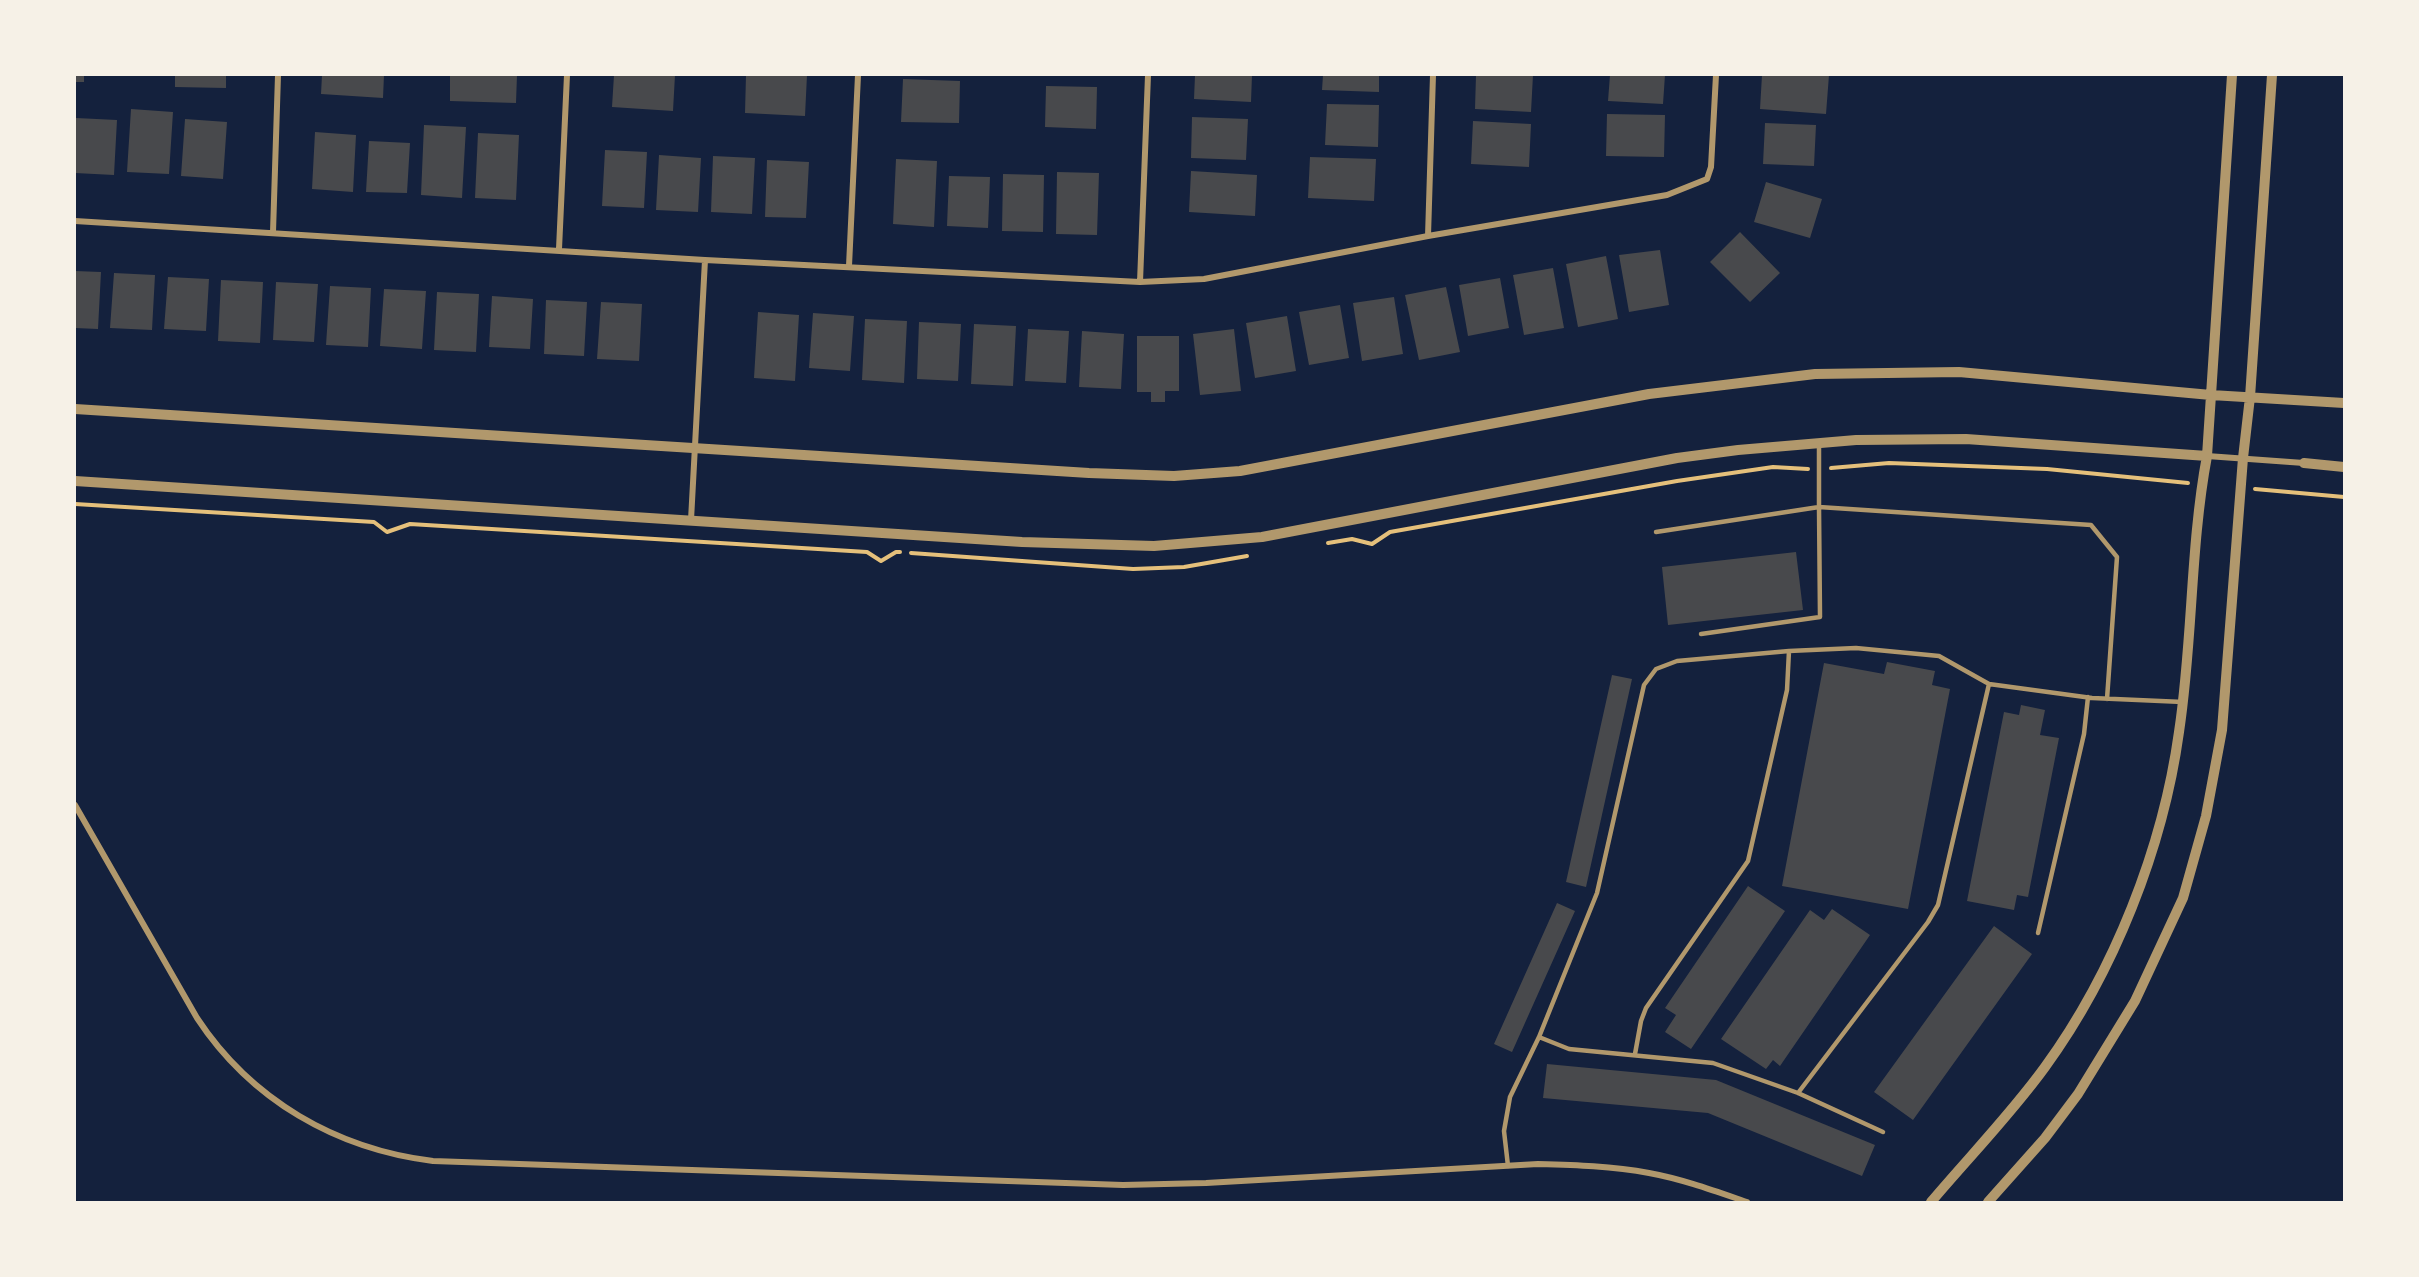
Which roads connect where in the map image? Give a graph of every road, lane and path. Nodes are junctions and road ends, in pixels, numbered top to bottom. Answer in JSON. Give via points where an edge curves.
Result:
{"nodes":[{"id":1,"x":278,"y":75,"type":"edge"},
{"id":2,"x":567,"y":75,"type":"edge"},
{"id":3,"x":858,"y":75,"type":"edge"},
{"id":4,"x":1148,"y":75,"type":"edge"},
{"id":5,"x":1433,"y":75,"type":"edge"},
{"id":6,"x":1716,"y":75,"type":"edge"},
{"id":7,"x":2232,"y":75,"type":"edge"},
{"id":8,"x":2272,"y":75,"type":"edge"},
{"id":9,"x":75,"y":221,"type":"edge"},
{"id":10,"x":273,"y":232,"type":"junction"},
{"id":11,"x":1428,"y":236,"type":"junction"},
{"id":12,"x":559,"y":249,"type":"junction"},
{"id":13,"x":705,"y":260,"type":"junction"},
{"id":14,"x":849,"y":266,"type":"junction"},
{"id":15,"x":1140,"y":282,"type":"junction"},
{"id":16,"x":2211,"y":395,"type":"junction"},
{"id":17,"x":2250,"y":397,"type":"junction"},
{"id":18,"x":2344,"y":403,"type":"edge"},
{"id":19,"x":75,"y":410,"type":"edge"},
{"id":20,"x":1819,"y":443,"type":"junction"},
{"id":21,"x":695,"y":448,"type":"junction"},
{"id":22,"x":2207,"y":456,"type":"junction"},
{"id":23,"x":2243,"y":458,"type":"junction"},
{"id":24,"x":2304,"y":463,"type":"joint"},
{"id":25,"x":2344,"y":466,"type":"edge"},
{"id":26,"x":1819,"y":469,"type":"junction"},
{"id":27,"x":75,"y":481,"type":"edge"},
{"id":28,"x":2202,"y":484,"type":"junction"},
{"id":29,"x":2241,"y":487,"type":"junction"},
{"id":30,"x":2344,"y":497,"type":"edge"},
{"id":31,"x":75,"y":504,"type":"edge"},
{"id":32,"x":1819,"y":507,"type":"junction"},
{"id":33,"x":691,"y":520,"type":"junction"},
{"id":34,"x":1656,"y":532,"type":"dead end"},
{"id":35,"x":1318,"y":544,"type":"dead end"},
{"id":36,"x":1250,"y":556,"type":"dead end"},
{"id":37,"x":1701,"y":634,"type":"dead end"},
{"id":38,"x":1789,"y":651,"type":"junction"},
{"id":39,"x":1989,"y":684,"type":"junction"},
{"id":40,"x":2088,"y":697,"type":"junction"},
{"id":41,"x":2107,"y":699,"type":"junction"},
{"id":42,"x":2183,"y":702,"type":"junction"},
{"id":43,"x":75,"y":805,"type":"edge"},
{"id":44,"x":2038,"y":933,"type":"dead end"},
{"id":45,"x":1539,"y":1037,"type":"junction"},
{"id":46,"x":1635,"y":1054,"type":"junction"},
{"id":47,"x":1798,"y":1093,"type":"junction"},
{"id":48,"x":1883,"y":1132,"type":"dead end"},
{"id":49,"x":1508,"y":1166,"type":"junction"},
{"id":50,"x":1747,"y":1202,"type":"edge"},
{"id":51,"x":1931,"y":1202,"type":"edge"},
{"id":52,"x":1988,"y":1202,"type":"edge"}],
"edges":[{"from":1,"to":10,"type":"street"},
{"from":2,"to":12,"type":"street"},
{"from":3,"to":14,"type":"street"},
{"from":4,"to":15,"type":"street"},
{"from":5,"to":11,"type":"street"},
{"from":6,"to":11,"type":"street","via":[[1707,179],[1667,195]]},
{"from":7,"to":16,"type":"street"},
{"from":8,"to":17,"type":"street"},
{"from":9,"to":10,"type":"street"},
{"from":10,"to":12,"type":"street"},
{"from":11,"to":15,"type":"street","via":[[1204,279]]},
{"from":12,"to":13,"type":"street"},
{"from":13,"to":14,"type":"street"},
{"from":13,"to":21,"type":"street"},
{"from":14,"to":15,"type":"street"},
{"from":16,"to":17,"type":"street"},
{"from":16,"to":21,"type":"street","via":[[1959,372],[1815,374],[1649,394],[1240,471],[1174,476]]},
{"from":16,"to":22,"type":"street"},
{"from":17,"to":18,"type":"street"},
{"from":17,"to":23,"type":"street"},
{"from":19,"to":21,"type":"street"},
{"from":20,"to":22,"type":"street","via":[[1966,439]]},
{"from":20,"to":26,"type":"lane"},
{"from":20,"to":33,"type":"street","via":[[1677,458],[1262,537],[1206,543],[1093,545]]},
{"from":21,"to":33,"type":"street"},
{"from":22,"to":23,"type":"street"},
{"from":22,"to":28,"type":"street"},
{"from":23,"to":24,"type":"street"},
{"from":23,"to":29,"type":"street"},
{"from":24,"to":25,"type":"street"},
{"from":26,"to":28,"type":"path","via":[[1889,463],[2014,468]]},
{"from":26,"to":32,"type":"lane"},
{"from":26,"to":35,"type":"path","via":[[1773,467],[1390,532],[1372,544],[1352,539]]},
{"from":27,"to":33,"type":"street"},
{"from":28,"to":42,"type":"street"},
{"from":29,"to":30,"type":"path"},
{"from":29,"to":52,"type":"street","via":[[2222,730],[2206,816],[2183,898],[2135,1001],[2079,1094]]},
{"from":31,"to":36,"type":"path","via":[[374,522],[387,532],[410,524],[867,552],[881,561],[896,552],[1133,568],[1184,567]]},
{"from":32,"to":34,"type":"lane"},
{"from":32,"to":37,"type":"lane","via":[[1820,617]]},
{"from":32,"to":41,"type":"lane","via":[[2091,525],[2117,557]]},
{"from":38,"to":39,"type":"lane","via":[[1856,648],[1939,656]]},
{"from":38,"to":45,"type":"lane","via":[[1677,661],[1656,669],[1644,685],[1597,893]]},
{"from":38,"to":46,"type":"lane","via":[[1787,690],[1748,861],[1646,1008]]},
{"from":39,"to":40,"type":"lane"},
{"from":39,"to":47,"type":"lane","via":[[1938,905]]},
{"from":40,"to":41,"type":"lane"},
{"from":40,"to":44,"type":"lane","via":[[2084,734]]},
{"from":41,"to":42,"type":"lane"},
{"from":42,"to":51,"type":"street","via":[[2161,819],[2115,944],[2074,1023],[2046,1066]]},
{"from":43,"to":49,"type":"street","via":[[213,1042],[250,1080],[293,1113],[337,1137],[384,1152],[433,1161],[1122,1185]]},
{"from":45,"to":46,"type":"lane","via":[[1569,1049]]},
{"from":45,"to":49,"type":"lane","via":[[1510,1098],[1504,1131]]},
{"from":46,"to":47,"type":"lane","via":[[1713,1063]]},
{"from":47,"to":48,"type":"lane"},
{"from":49,"to":50,"type":"street","via":[[1573,1165],[1648,1173]]}]}
